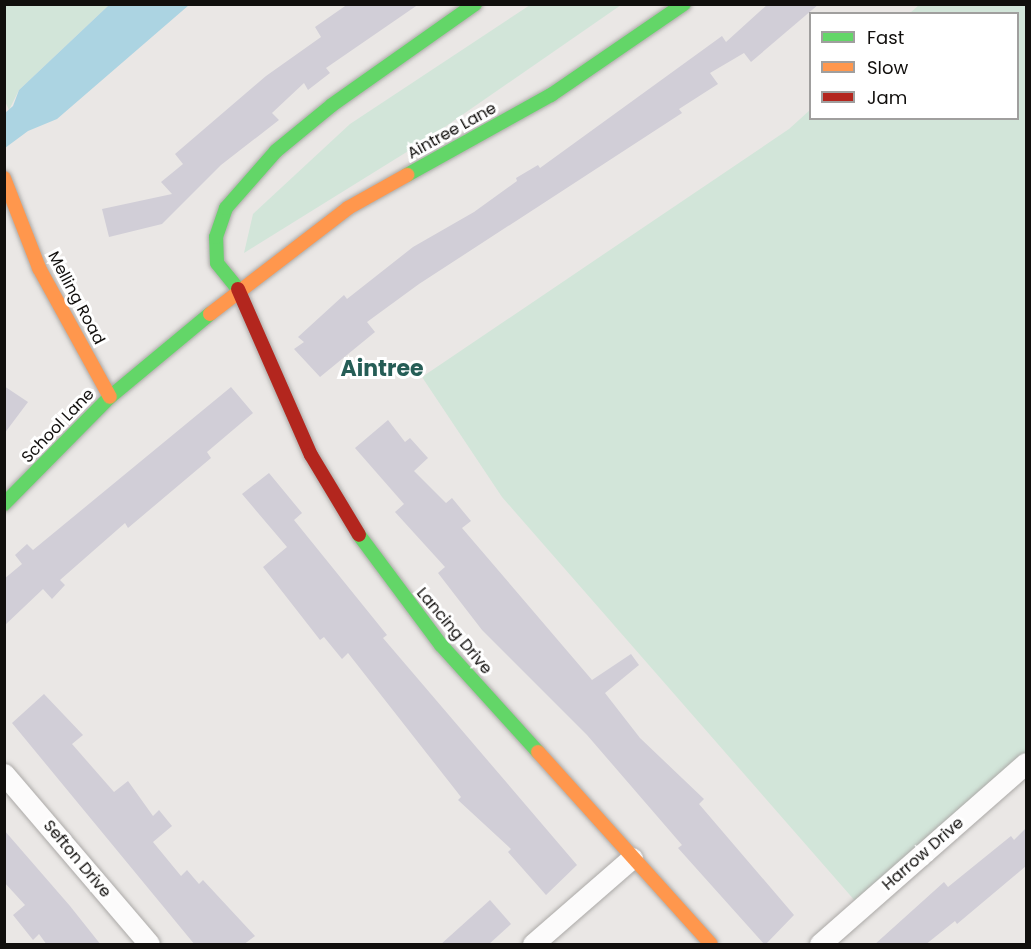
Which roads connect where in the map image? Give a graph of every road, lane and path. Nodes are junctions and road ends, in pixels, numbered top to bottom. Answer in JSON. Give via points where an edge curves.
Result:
{"nodes":[{"id":1,"x":475,"y":4,"type":"edge"},
{"id":2,"x":684,"y":4,"type":"edge"},
{"id":3,"x":4,"y":178,"type":"edge"},
{"id":4,"x":241,"y":293,"type":"junction"},
{"id":5,"x":110,"y":397,"type":"junction"},
{"id":6,"x":4,"y":504,"type":"edge"},
{"id":7,"x":1026,"y":763,"type":"edge"},
{"id":8,"x":4,"y":774,"type":"edge"},
{"id":9,"x":632,"y":858,"type":"junction"},
{"id":10,"x":149,"y":945,"type":"edge"},
{"id":11,"x":533,"y":945,"type":"edge"},
{"id":12,"x":711,"y":945,"type":"edge"},
{"id":13,"x":820,"y":945,"type":"edge"}],
"edges":[{"from":1,"to":4,"type":"street","via":[[284,144],[226,208],[216,237],[218,263]]},
{"from":2,"to":4,"type":"street","name":"Aintree Lane","via":[[551,95],[348,208]]},
{"from":3,"to":5,"type":"street","name":"Melling Road","via":[[39,268]]},
{"from":4,"to":5,"type":"street","name":"Aintree Lane","via":[[170,345]]},
{"from":4,"to":9,"type":"street","name":"Lancing Drive","via":[[312,455],[370,553],[441,645]]},
{"from":5,"to":6,"type":"street","name":"School Lane"},
{"from":7,"to":13,"type":"street","name":"Harrow Drive"},
{"from":8,"to":10,"type":"street","name":"Sefton Drive"},
{"from":9,"to":11,"type":"street"},
{"from":9,"to":12,"type":"street","name":"Lancing Drive"}]}
